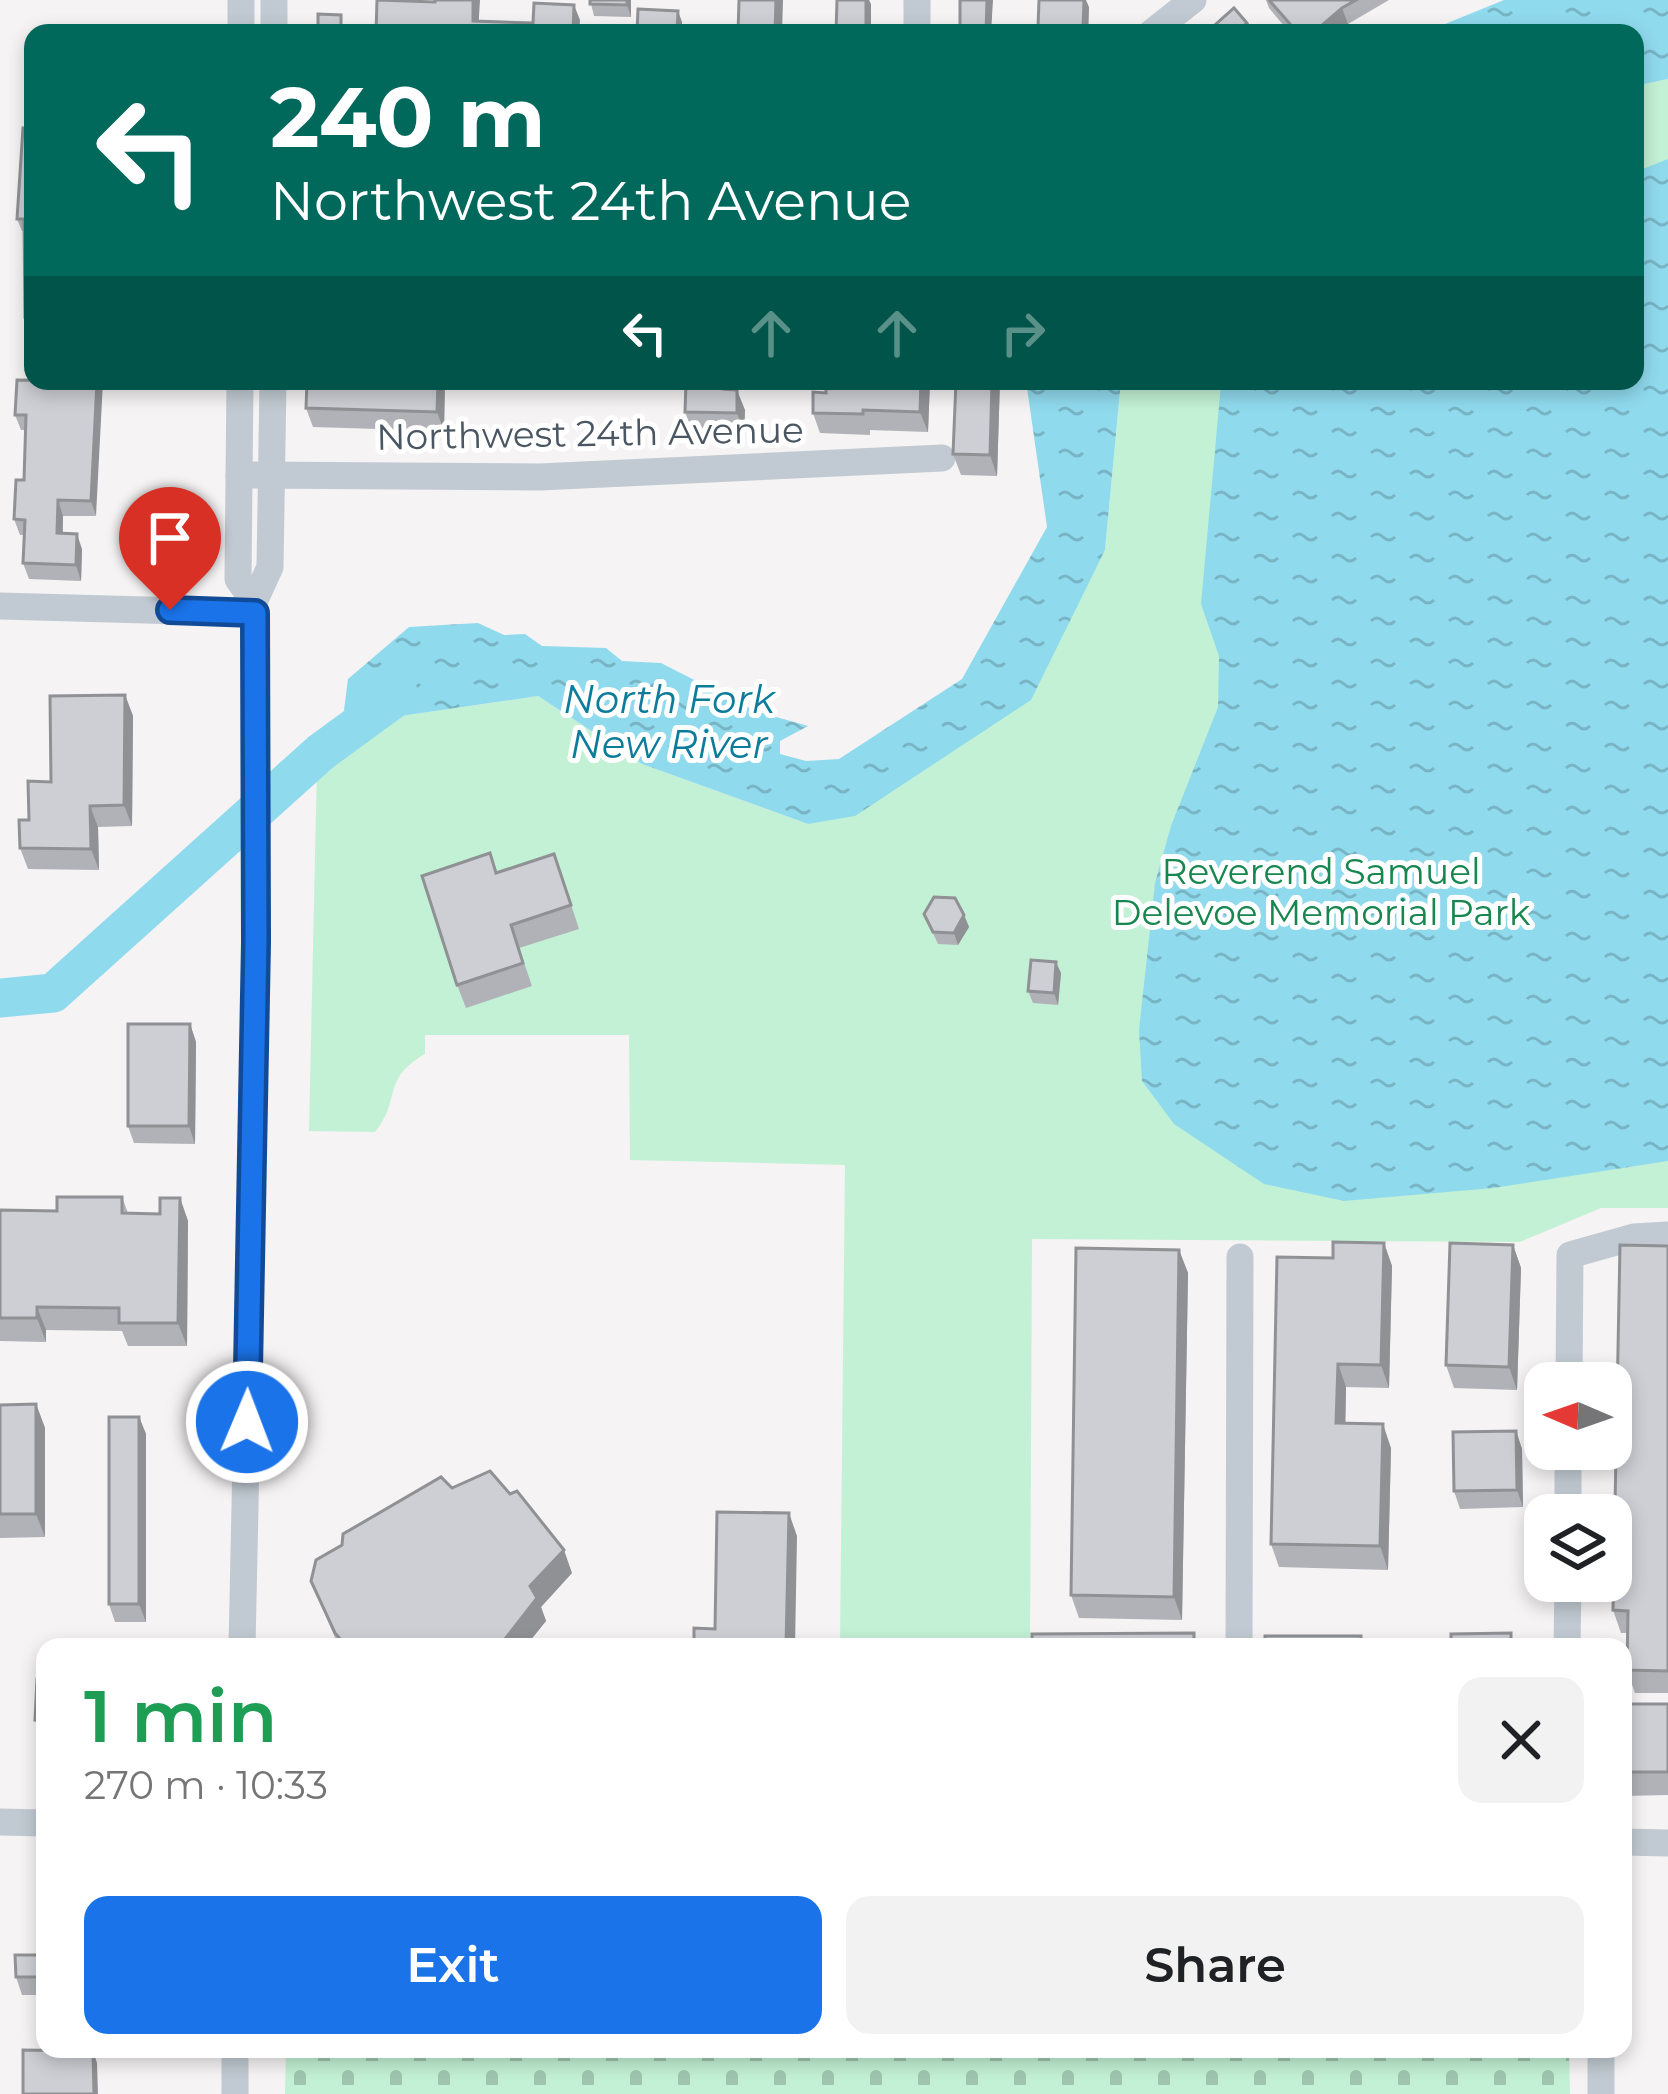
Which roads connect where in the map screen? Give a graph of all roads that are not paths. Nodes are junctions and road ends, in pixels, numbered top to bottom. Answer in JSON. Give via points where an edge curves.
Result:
{"nodes":[{"id":1,"x":1193,"y":0,"type":"edge"},
{"id":2,"x":1162,"y":24,"type":"edge"},
{"id":3,"x":240,"y":390,"type":"edge"},
{"id":4,"x":273,"y":390,"type":"edge"},
{"id":5,"x":942,"y":458,"type":"dead end"},
{"id":6,"x":239,"y":475,"type":"junction"},
{"id":7,"x":272,"y":475,"type":"junction"},
{"id":8,"x":0,"y":606,"type":"edge"},
{"id":9,"x":255,"y":607,"type":"junction"},
{"id":10,"x":1668,"y":1235,"type":"edge"},
{"id":11,"x":1240,"y":1257,"type":"dead end"},
{"id":12,"x":1569,"y":1362,"type":"edge"},
{"id":13,"x":1568,"y":1602,"type":"edge"},
{"id":14,"x":242,"y":1638,"type":"edge"},
{"id":15,"x":1239,"y":1638,"type":"edge"},
{"id":16,"x":1567,"y":1638,"type":"edge"},
{"id":17,"x":0,"y":1822,"type":"edge"},
{"id":18,"x":36,"y":1823,"type":"edge"},
{"id":19,"x":1632,"y":1842,"type":"edge"},
{"id":20,"x":1668,"y":1843,"type":"edge"},
{"id":21,"x":235,"y":2058,"type":"edge"},
{"id":22,"x":1600,"y":2058,"type":"edge"},
{"id":23,"x":235,"y":2094,"type":"edge"},
{"id":24,"x":1601,"y":2094,"type":"edge"}],
"edges":[{"from":1,"to":2,"type":"street"},
{"from":3,"to":6,"type":"street"},
{"from":4,"to":7,"type":"street"},
{"from":5,"to":7,"type":"street","name":"Northwest 24th Avenue","via":[[540,478]]},
{"from":6,"to":7,"type":"street","name":"Northwest 24th Avenue"},
{"from":6,"to":9,"type":"street","via":[[238,579]]},
{"from":7,"to":9,"type":"street","via":[[270,566]]},
{"from":8,"to":9,"type":"street"},
{"from":9,"to":14,"type":"street"},
{"from":10,"to":12,"type":"street","via":[[1570,1255]]},
{"from":11,"to":15,"type":"street"},
{"from":13,"to":16,"type":"street"},
{"from":17,"to":18,"type":"street"},
{"from":19,"to":20,"type":"street"},
{"from":21,"to":23,"type":"street"},
{"from":22,"to":24,"type":"street"}]}
